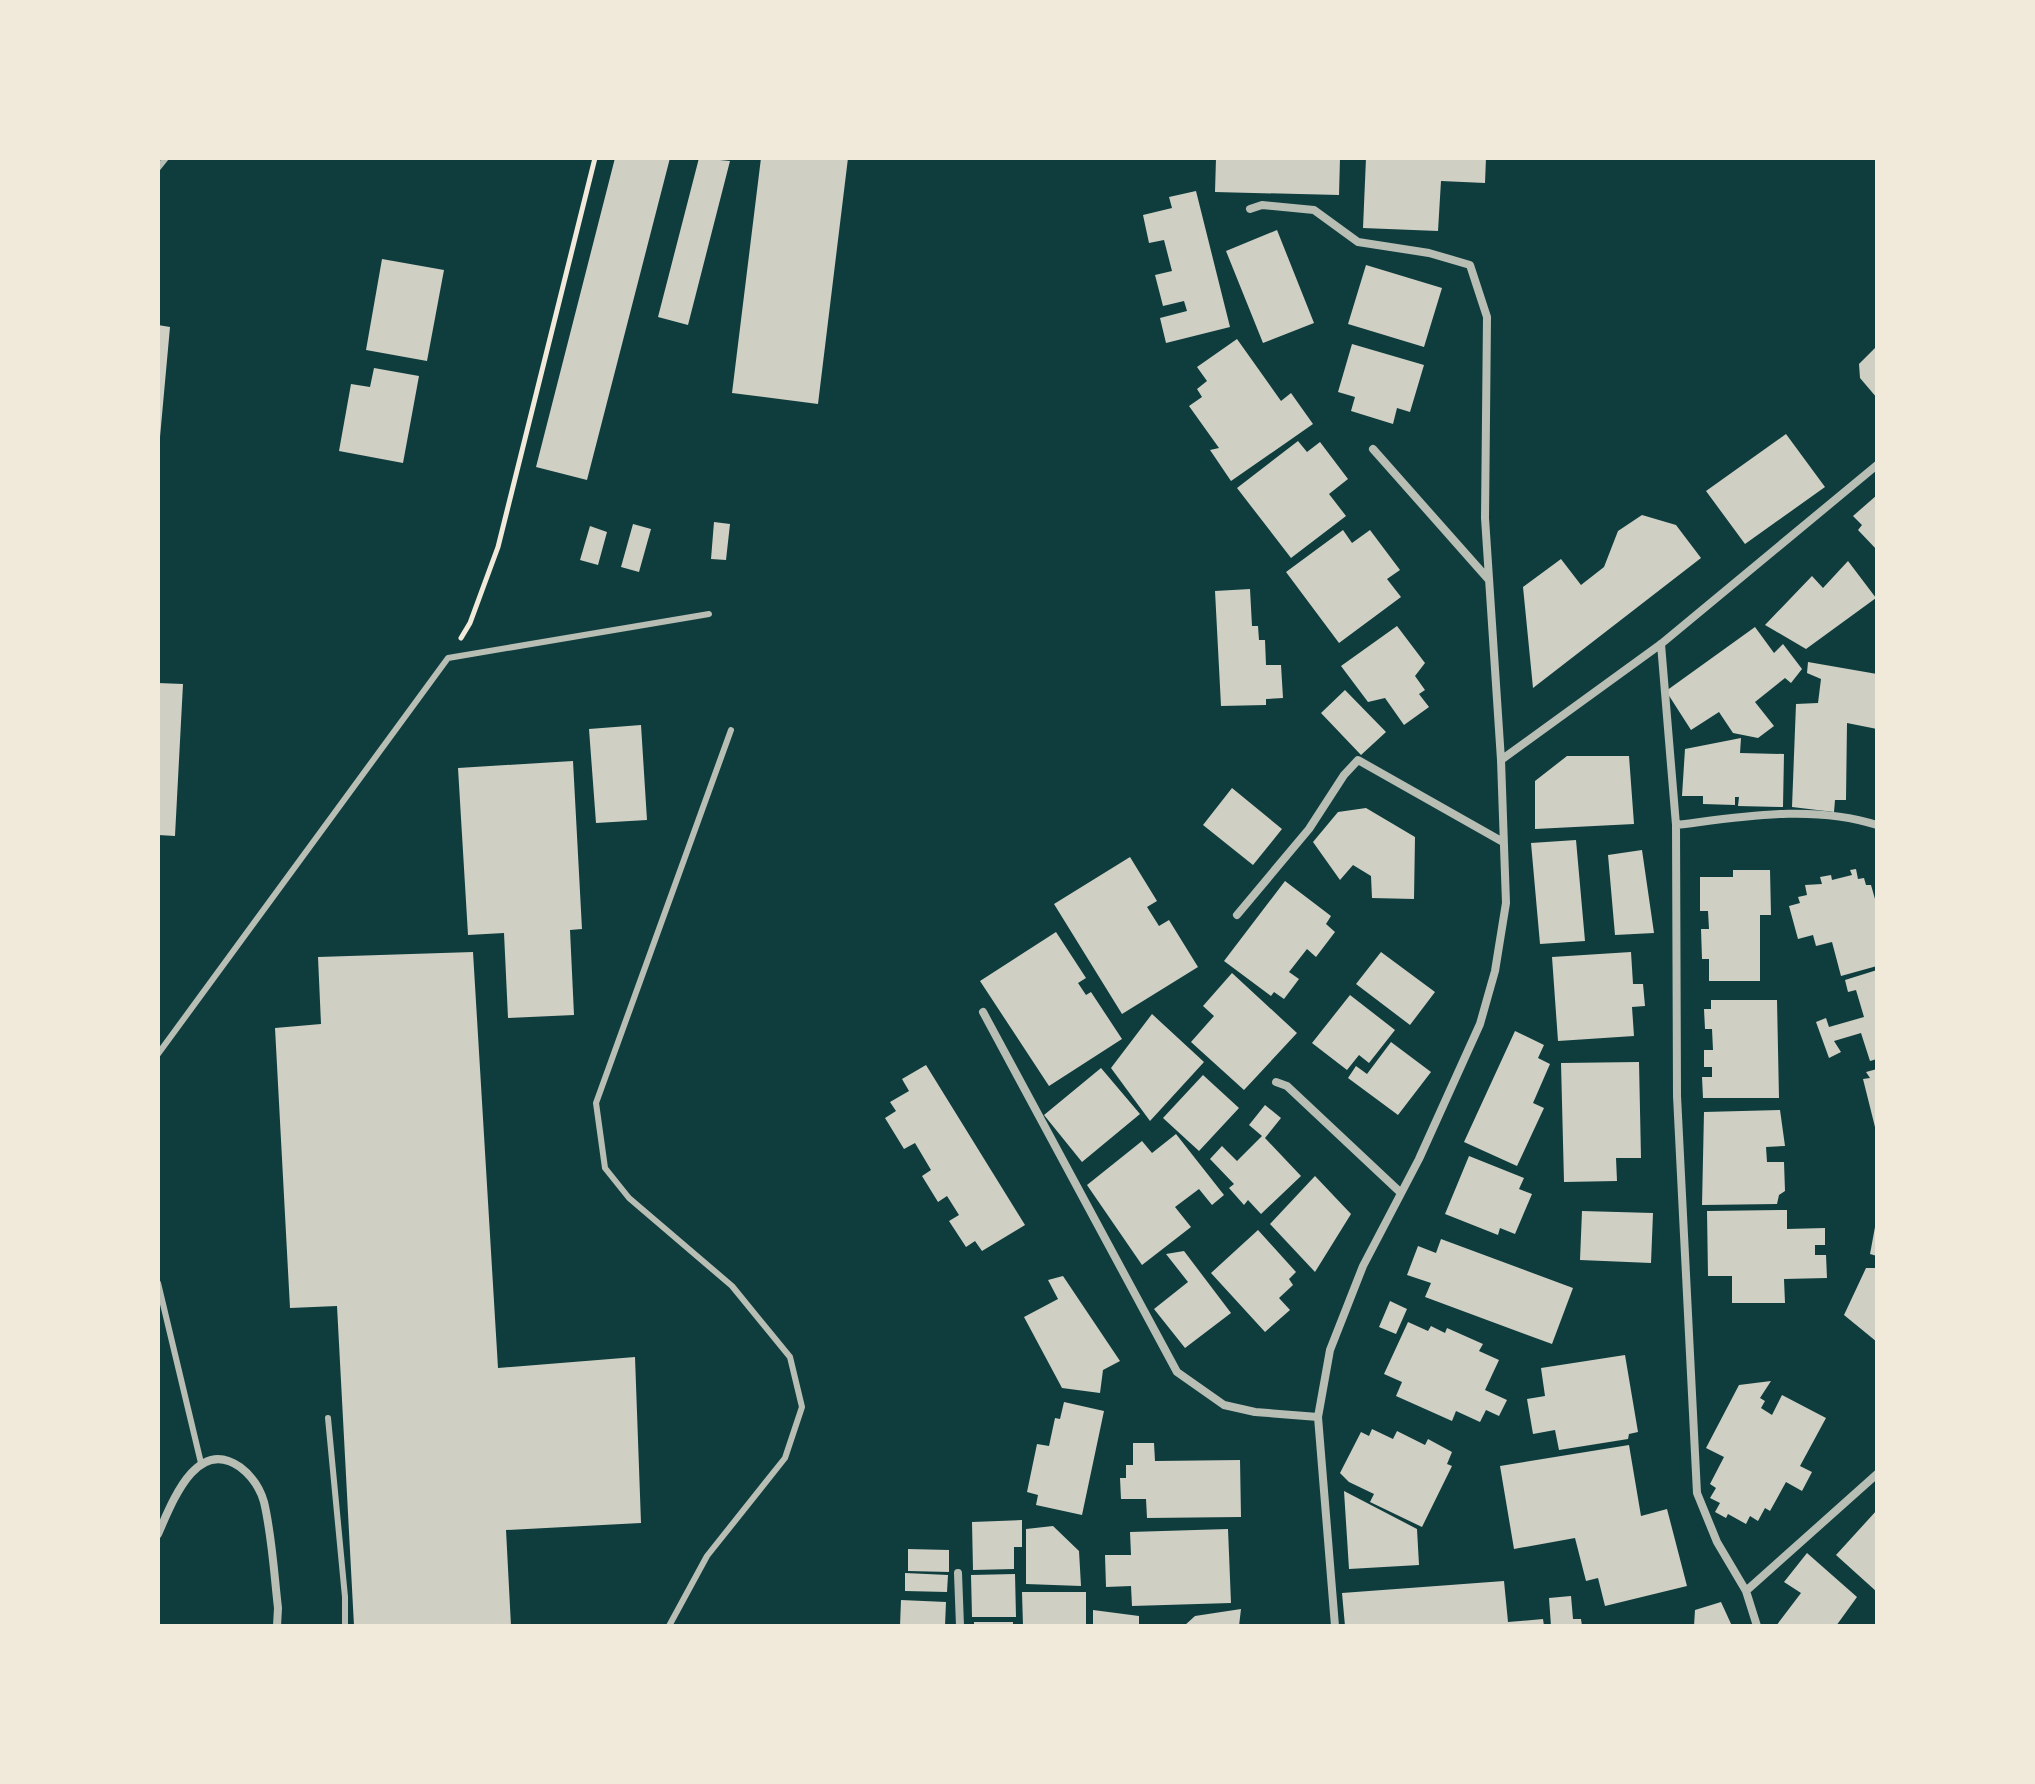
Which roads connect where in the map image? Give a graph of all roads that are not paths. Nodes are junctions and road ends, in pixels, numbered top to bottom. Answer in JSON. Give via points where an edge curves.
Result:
{"nodes":[{"id":1,"x":166,"y":158,"type":"edge"},
{"id":2,"x":158,"y":168,"type":"edge"},
{"id":3,"x":1250,"y":209,"type":"dead end"},
{"id":4,"x":1373,"y":449,"type":"dead end"},
{"id":5,"x":1877,"y":465,"type":"edge"},
{"id":6,"x":1489,"y":581,"type":"junction"},
{"id":7,"x":709,"y":614,"type":"dead end"},
{"id":8,"x":1661,"y":644,"type":"junction"},
{"id":9,"x":731,"y":730,"type":"dead end"},
{"id":10,"x":1501,"y":760,"type":"junction"},
{"id":11,"x":1676,"y":825,"type":"junction"},
{"id":12,"x":1877,"y":825,"type":"edge"},
{"id":13,"x":1503,"y":842,"type":"junction"},
{"id":14,"x":1237,"y":915,"type":"dead end"},
{"id":15,"x":983,"y":1012,"type":"dead end"},
{"id":16,"x":158,"y":1054,"type":"edge"},
{"id":17,"x":1276,"y":1082,"type":"dead end"},
{"id":18,"x":1401,"y":1193,"type":"junction"},
{"id":19,"x":158,"y":1283,"type":"edge"},
{"id":20,"x":1318,"y":1417,"type":"junction"},
{"id":21,"x":328,"y":1418,"type":"dead end"},
{"id":22,"x":201,"y":1463,"type":"junction"},
{"id":23,"x":1877,"y":1474,"type":"edge"},
{"id":24,"x":158,"y":1534,"type":"edge"},
{"id":25,"x":958,"y":1573,"type":"dead end"},
{"id":26,"x":1746,"y":1591,"type":"junction"},
{"id":27,"x":277,"y":1626,"type":"edge"},
{"id":28,"x":345,"y":1626,"type":"edge"},
{"id":29,"x":669,"y":1626,"type":"edge"},
{"id":30,"x":960,"y":1626,"type":"edge"},
{"id":31,"x":1335,"y":1626,"type":"edge"},
{"id":32,"x":1757,"y":1626,"type":"edge"}],
"edges":[{"from":1,"to":2,"type":"lane"},
{"from":3,"to":6,"type":"street","via":[[1262,205],[1314,210],[1358,242],[1470,265],[1487,317]]},
{"from":4,"to":6,"type":"street"},
{"from":5,"to":8,"type":"street"},
{"from":6,"to":10,"type":"street"},
{"from":7,"to":16,"type":"lane","via":[[448,658]]},
{"from":8,"to":10,"type":"street"},
{"from":8,"to":11,"type":"street"},
{"from":9,"to":29,"type":"lane","via":[[596,1103],[605,1168],[629,1198],[732,1286],[790,1357],[802,1407],[785,1458],[707,1556]]},
{"from":10,"to":13,"type":"street"},
{"from":11,"to":12,"type":"street","via":[[1765,814],[1838,817]]},
{"from":11,"to":26,"type":"street","via":[[1677,1096],[1697,1493],[1717,1542]]},
{"from":13,"to":14,"type":"street","via":[[1358,760]]},
{"from":13,"to":18,"type":"street","via":[[1506,903],[1480,1024]]},
{"from":15,"to":20,"type":"street","via":[[1177,1372],[1224,1405]]},
{"from":17,"to":18,"type":"street","via":[[1287,1086]]},
{"from":18,"to":20,"type":"street","via":[[1363,1266],[1330,1350]]},
{"from":19,"to":22,"type":"lane"},
{"from":20,"to":31,"type":"street"},
{"from":21,"to":28,"type":"lane"},
{"from":22,"to":24,"type":"street","via":[[178,1491]]},
{"from":22,"to":27,"type":"street","via":[[214,1458],[233,1462],[256,1483],[269,1530]]},
{"from":23,"to":26,"type":"street"},
{"from":25,"to":30,"type":"street"},
{"from":26,"to":32,"type":"street"}]}
